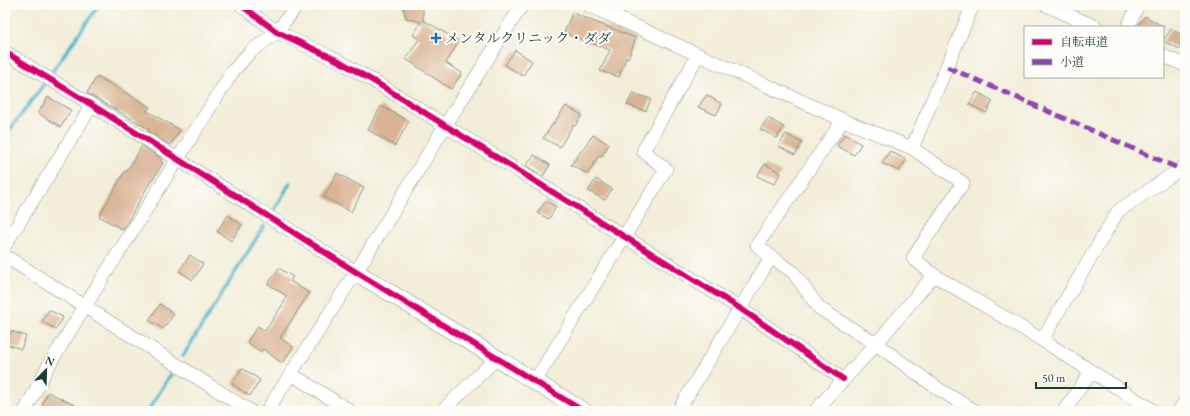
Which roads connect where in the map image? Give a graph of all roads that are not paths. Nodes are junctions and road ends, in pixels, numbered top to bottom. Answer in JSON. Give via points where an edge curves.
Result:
{"nodes":[{"id":1,"x":241,"y":5,"type":"edge"},
{"id":2,"x":297,"y":5,"type":"edge"},
{"id":3,"x":522,"y":5,"type":"edge"},
{"id":4,"x":588,"y":5,"type":"edge"},
{"id":5,"x":973,"y":5,"type":"edge"},
{"id":6,"x":1046,"y":5,"type":"edge"},
{"id":7,"x":1138,"y":5,"type":"edge"},
{"id":8,"x":602,"y":8,"type":"edge"},
{"id":9,"x":1094,"y":26,"type":"edge"},
{"id":10,"x":1128,"y":26,"type":"edge"},
{"id":11,"x":277,"y":32,"type":"junction"},
{"id":12,"x":5,"y":52,"type":"edge"},
{"id":13,"x":698,"y":55,"type":"junction"},
{"id":14,"x":1164,"y":56,"type":"edge"},
{"id":15,"x":1185,"y":65,"type":"edge"},
{"id":16,"x":92,"y":105,"type":"junction"},
{"id":17,"x":843,"y":120,"type":"junction"},
{"id":18,"x":445,"y":126,"type":"junction"},
{"id":19,"x":912,"y":148,"type":"junction"},
{"id":20,"x":177,"y":160,"type":"junction"},
{"id":21,"x":1185,"y":166,"type":"edge"},
{"id":22,"x":623,"y":236,"type":"junction"},
{"id":23,"x":5,"y":245,"type":"edge"},
{"id":24,"x":5,"y":256,"type":"edge"},
{"id":25,"x":771,"y":257,"type":"junction"},
{"id":26,"x":356,"y":272,"type":"junction"},
{"id":27,"x":934,"y":275,"type":"junction"},
{"id":28,"x":85,"y":306,"type":"junction"},
{"id":29,"x":741,"y":309,"type":"junction"},
{"id":30,"x":1042,"y":340,"type":"junction"},
{"id":31,"x":876,"y":344,"type":"junction"},
{"id":32,"x":497,"y":358,"type":"junction"},
{"id":33,"x":1091,"y":372,"type":"junction"},
{"id":34,"x":291,"y":374,"type":"junction"},
{"id":35,"x":843,"y":379,"type":"junction"},
{"id":36,"x":535,"y":381,"type":"junction"},
{"id":37,"x":1185,"y":401,"type":"edge"},
{"id":38,"x":25,"y":411,"type":"edge"},
{"id":39,"x":250,"y":411,"type":"edge"},
{"id":40,"x":267,"y":411,"type":"edge"},
{"id":41,"x":350,"y":411,"type":"edge"},
{"id":42,"x":442,"y":411,"type":"edge"},
{"id":43,"x":583,"y":411,"type":"edge"},
{"id":44,"x":678,"y":411,"type":"edge"},
{"id":45,"x":815,"y":411,"type":"edge"},
{"id":46,"x":975,"y":411,"type":"edge"},
{"id":47,"x":1064,"y":411,"type":"edge"},
{"id":48,"x":1154,"y":411,"type":"edge"},
{"id":49,"x":1179,"y":411,"type":"edge"}],
"edges":[{"from":1,"to":11,"type":"street"},
{"from":2,"to":11,"type":"street"},
{"from":3,"to":18,"type":"street"},
{"from":4,"to":8,"type":"street"},
{"from":5,"to":19,"type":"street"},
{"from":6,"to":9,"type":"street"},
{"from":7,"to":10,"type":"street"},
{"from":8,"to":13,"type":"street"},
{"from":11,"to":18,"type":"street","via":[[380,84]]},
{"from":11,"to":20,"type":"street","via":[[250,52],[233,71]]},
{"from":12,"to":16,"type":"street"},
{"from":13,"to":17,"type":"street"},
{"from":13,"to":22,"type":"street","via":[[643,151],[666,169]]},
{"from":14,"to":15,"type":"street"},
{"from":16,"to":20,"type":"street"},
{"from":16,"to":23,"type":"street"},
{"from":17,"to":19,"type":"street"},
{"from":17,"to":25,"type":"street","via":[[757,245]]},
{"from":18,"to":22,"type":"street"},
{"from":18,"to":26,"type":"street"},
{"from":19,"to":27,"type":"street","via":[[963,183],[913,258]]},
{"from":20,"to":26,"type":"street"},
{"from":20,"to":28,"type":"street"},
{"from":21,"to":30,"type":"street","via":[[1118,211]]},
{"from":22,"to":29,"type":"street"},
{"from":22,"to":36,"type":"street"},
{"from":24,"to":28,"type":"street"},
{"from":25,"to":29,"type":"street"},
{"from":25,"to":31,"type":"street","via":[[794,272],[819,308]]},
{"from":26,"to":32,"type":"street"},
{"from":26,"to":34,"type":"street"},
{"from":27,"to":30,"type":"street"},
{"from":27,"to":31,"type":"street"},
{"from":28,"to":38,"type":"street","via":[[46,370]]},
{"from":28,"to":39,"type":"street"},
{"from":29,"to":35,"type":"street"},
{"from":29,"to":44,"type":"street"},
{"from":30,"to":33,"type":"street"},
{"from":31,"to":35,"type":"street"},
{"from":31,"to":46,"type":"street","via":[[940,390]]},
{"from":32,"to":36,"type":"street"},
{"from":32,"to":42,"type":"street"},
{"from":33,"to":47,"type":"street"},
{"from":33,"to":48,"type":"street"},
{"from":34,"to":40,"type":"street"},
{"from":34,"to":41,"type":"street"},
{"from":35,"to":45,"type":"street"},
{"from":36,"to":43,"type":"street"},
{"from":37,"to":49,"type":"street"}]}
